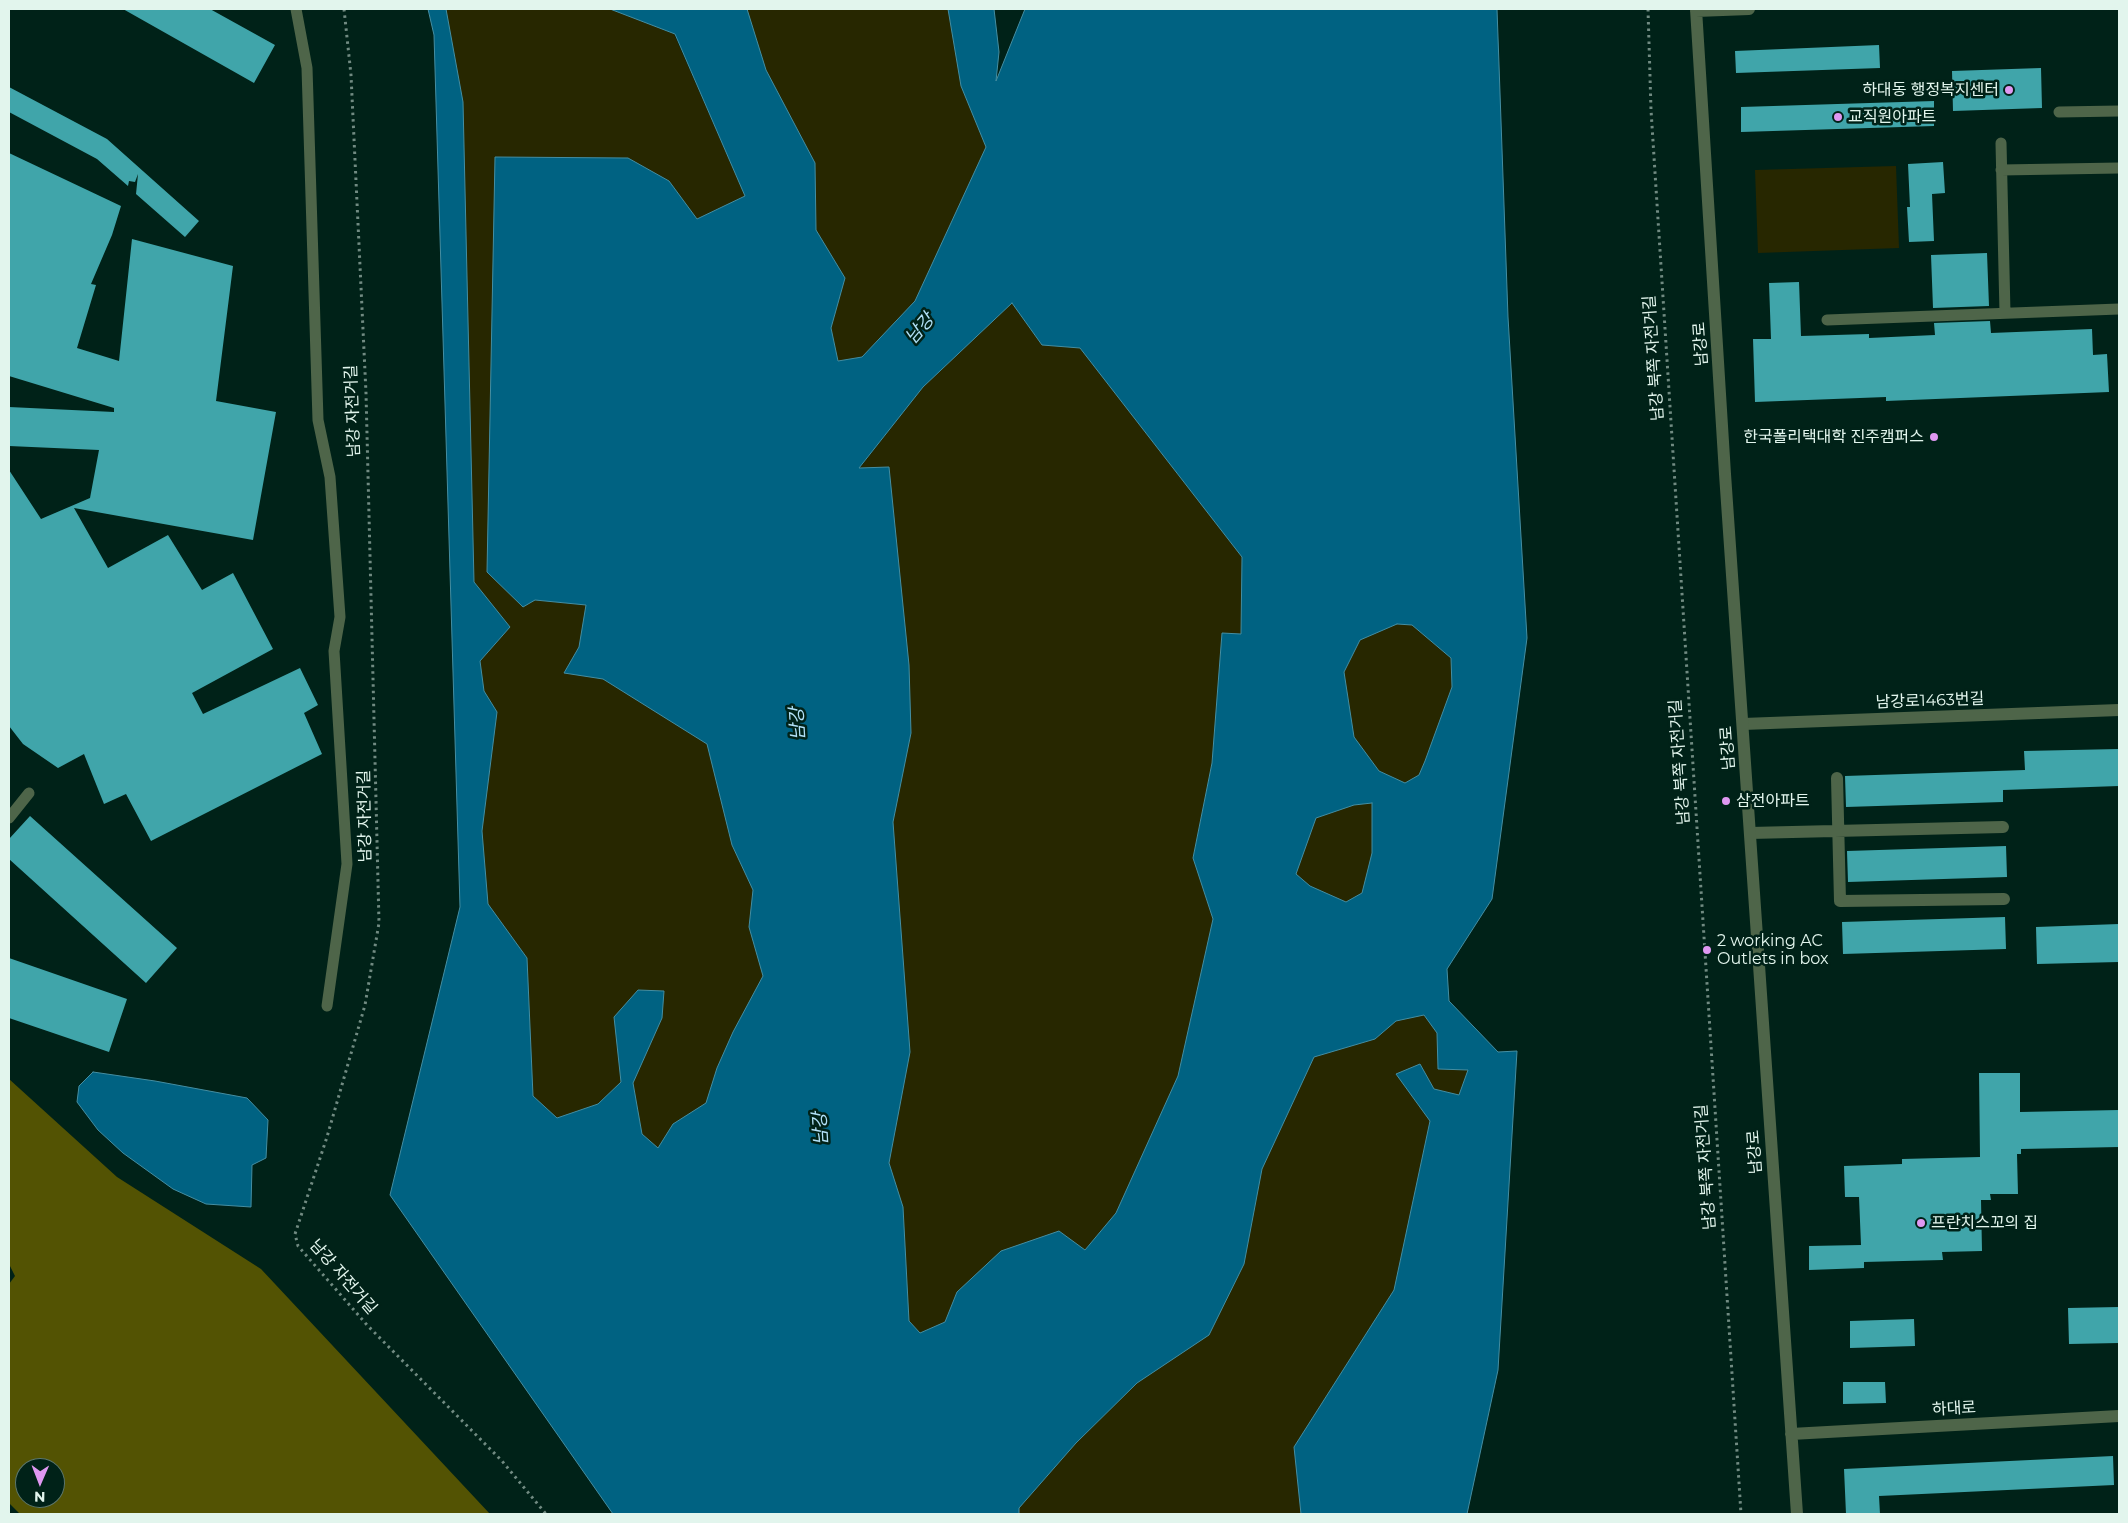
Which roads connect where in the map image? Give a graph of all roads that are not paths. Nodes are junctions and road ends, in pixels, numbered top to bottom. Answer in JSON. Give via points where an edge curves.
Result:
{"nodes":[{"id":1,"x":296,"y":9,"type":"edge"},
{"id":2,"x":1749,"y":9,"type":"edge"},
{"id":3,"x":1696,"y":10,"type":"edge"},
{"id":4,"x":2119,"y":111,"type":"edge"},
{"id":5,"x":2059,"y":112,"type":"dead end"},
{"id":6,"x":2001,"y":143,"type":"dead end"},
{"id":7,"x":2119,"y":168,"type":"edge"},
{"id":8,"x":2001,"y":170,"type":"junction"},
{"id":9,"x":2119,"y":309,"type":"edge"},
{"id":10,"x":2005,"y":314,"type":"junction"},
{"id":11,"x":1827,"y":320,"type":"dead end"},
{"id":12,"x":2119,"y":710,"type":"edge"},
{"id":13,"x":1743,"y":724,"type":"junction"},
{"id":14,"x":1837,"y":778,"type":"dead end"},
{"id":15,"x":29,"y":793,"type":"dead end"},
{"id":16,"x":9,"y":818,"type":"edge"},
{"id":17,"x":2003,"y":827,"type":"dead end"},
{"id":18,"x":1838,"y":830,"type":"junction"},
{"id":19,"x":1750,"y":833,"type":"junction"},
{"id":20,"x":2004,"y":899,"type":"dead end"},
{"id":21,"x":327,"y":1006,"type":"dead end"},
{"id":22,"x":2119,"y":1416,"type":"edge"},
{"id":23,"x":1790,"y":1434,"type":"junction"},
{"id":24,"x":1797,"y":1514,"type":"edge"}],
"edges":[{"from":1,"to":21,"type":"lane","via":[[307,68],[318,420],[330,477],[340,617],[334,652],[347,864]]},
{"from":2,"to":3,"type":"street"},
{"from":3,"to":13,"type":"street","name":"남강로"},
{"from":4,"to":5,"type":"lane"},
{"from":6,"to":8,"type":"lane"},
{"from":7,"to":8,"type":"lane"},
{"from":8,"to":10,"type":"lane"},
{"from":9,"to":10,"type":"lane"},
{"from":10,"to":11,"type":"lane"},
{"from":12,"to":13,"type":"street","name":"남강로1463번길"},
{"from":13,"to":19,"type":"street","name":"남강로"},
{"from":14,"to":18,"type":"street"},
{"from":15,"to":16,"type":"lane"},
{"from":17,"to":18,"type":"street"},
{"from":18,"to":19,"type":"street"},
{"from":18,"to":20,"type":"street","via":[[1840,901]]},
{"from":19,"to":23,"type":"street","name":"남강로"},
{"from":22,"to":23,"type":"street","name":"하대로"},
{"from":23,"to":24,"type":"street","name":"남강로"}]}
